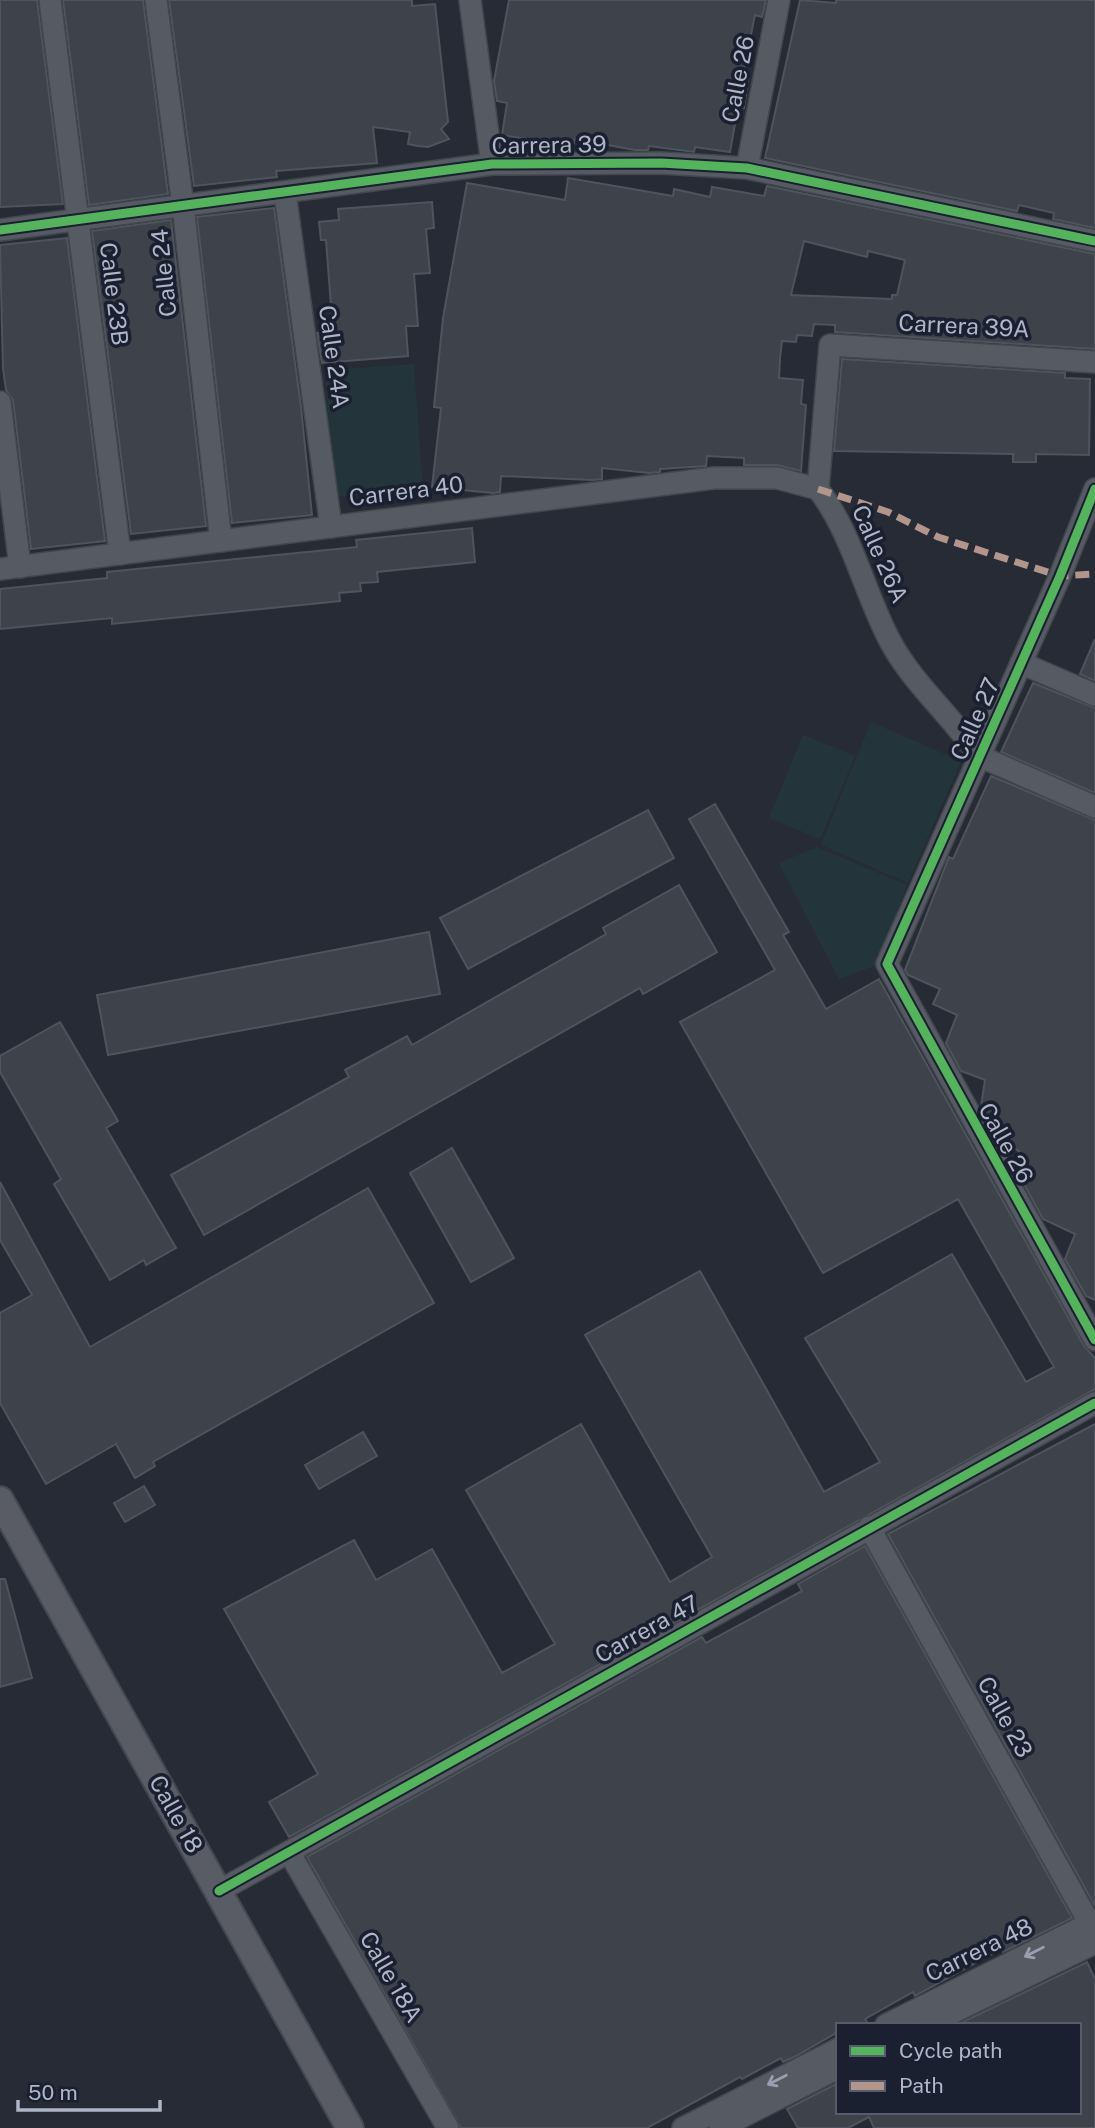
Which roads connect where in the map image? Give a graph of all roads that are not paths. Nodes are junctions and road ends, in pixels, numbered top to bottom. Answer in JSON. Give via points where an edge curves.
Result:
{"nodes":[{"id":1,"x":50,"y":0,"type":"edge"},
{"id":2,"x":156,"y":0,"type":"edge"},
{"id":3,"x":470,"y":0,"type":"edge"},
{"id":4,"x":779,"y":0,"type":"edge"},
{"id":5,"x":492,"y":164,"type":"junction"},
{"id":6,"x":747,"y":168,"type":"junction"},
{"id":7,"x":285,"y":193,"type":"junction"},
{"id":8,"x":183,"y":206,"type":"junction"},
{"id":9,"x":79,"y":221,"type":"junction"},
{"id":10,"x":0,"y":230,"type":"edge"},
{"id":11,"x":1095,"y":241,"type":"edge"},
{"id":12,"x":1095,"y":362,"type":"edge"},
{"id":13,"x":0,"y":402,"type":"edge"},
{"id":14,"x":818,"y":489,"type":"junction"},
{"id":15,"x":1095,"y":489,"type":"edge"},
{"id":16,"x":331,"y":527,"type":"junction"},
{"id":17,"x":221,"y":541,"type":"junction"},
{"id":18,"x":120,"y":554,"type":"junction"},
{"id":19,"x":10,"y":568,"type":"edge"},
{"id":20,"x":1021,"y":663,"type":"junction"},
{"id":21,"x":1095,"y":695,"type":"edge"},
{"id":22,"x":979,"y":756,"type":"junction"},
{"id":23,"x":1095,"y":807,"type":"edge"},
{"id":24,"x":887,"y":964,"type":"joint"},
{"id":25,"x":1095,"y":1339,"type":"edge"},
{"id":26,"x":1095,"y":1403,"type":"edge"},
{"id":27,"x":0,"y":1500,"type":"edge"},
{"id":28,"x":869,"y":1527,"type":"junction"},
{"id":29,"x":289,"y":1852,"type":"junction"},
{"id":30,"x":219,"y":1891,"type":"junction"},
{"id":31,"x":1091,"y":1937,"type":"edge"},
{"id":32,"x":891,"y":2023,"type":"edge"},
{"id":33,"x":931,"y":2023,"type":"edge"},
{"id":34,"x":836,"y":2050,"type":"edge"},
{"id":35,"x":836,"y":2069,"type":"edge"},
{"id":36,"x":350,"y":2128,"type":"edge"},
{"id":37,"x":448,"y":2128,"type":"edge"},
{"id":38,"x":683,"y":2128,"type":"edge"},
{"id":39,"x":720,"y":2128,"type":"edge"}],
"edges":[{"from":1,"to":9,"type":"street","name":"Calle 23B"},
{"from":2,"to":8,"type":"street","name":"Calle 24"},
{"from":3,"to":5,"type":"street"},
{"from":4,"to":6,"type":"street","name":"Calle 26"},
{"from":5,"to":6,"type":"street","name":"Carrera 39","via":[[661,163]]},
{"from":5,"to":7,"type":"street","name":"Carrera 39"},
{"from":6,"to":11,"type":"street","name":"Carrera 39"},
{"from":7,"to":8,"type":"street","name":"Carrera 39"},
{"from":7,"to":16,"type":"street","name":"Calle 24A"},
{"from":8,"to":9,"type":"street","name":"Carrera 39"},
{"from":8,"to":17,"type":"street","name":"Calle 24"},
{"from":9,"to":10,"type":"street","name":"Carrera 39"},
{"from":9,"to":18,"type":"street","name":"Calle 23B"},
{"from":12,"to":14,"type":"street","name":"Carrera 39A","via":[[830,345]]},
{"from":13,"to":19,"type":"street"},
{"from":14,"to":16,"type":"street","name":"Carrera 40","via":[[777,478],[714,478]]},
{"from":14,"to":22,"type":"street","name":"Calle 26A","via":[[831,507],[891,642]]},
{"from":15,"to":20,"type":"street","name":"Calle 27"},
{"from":16,"to":17,"type":"street","name":"Carrera 40"},
{"from":17,"to":18,"type":"street","name":"Carrera 40"},
{"from":18,"to":19,"type":"street","name":"Carrera 40"},
{"from":20,"to":21,"type":"street"},
{"from":20,"to":22,"type":"street","name":"Calle 27"},
{"from":22,"to":23,"type":"street"},
{"from":22,"to":24,"type":"street","name":"Calle 27"},
{"from":24,"to":25,"type":"street","name":"Calle 26"},
{"from":26,"to":28,"type":"street","name":"Carrera 47"},
{"from":27,"to":30,"type":"main road","name":"Calle 18"},
{"from":28,"to":29,"type":"street","name":"Carrera 47"},
{"from":28,"to":31,"type":"street","name":"Calle 23"},
{"from":29,"to":30,"type":"street","name":"Carrera 47"},
{"from":29,"to":37,"type":"street","name":"Calle 18A"},
{"from":30,"to":36,"type":"main road","name":"Calle 18"},
{"from":31,"to":32,"type":"street","name":"Carrera 48","one_way":true},
{"from":31,"to":33,"type":"street","name":"Carrera 48"},
{"from":34,"to":38,"type":"street","one_way":true},
{"from":35,"to":39,"type":"street"}]}
